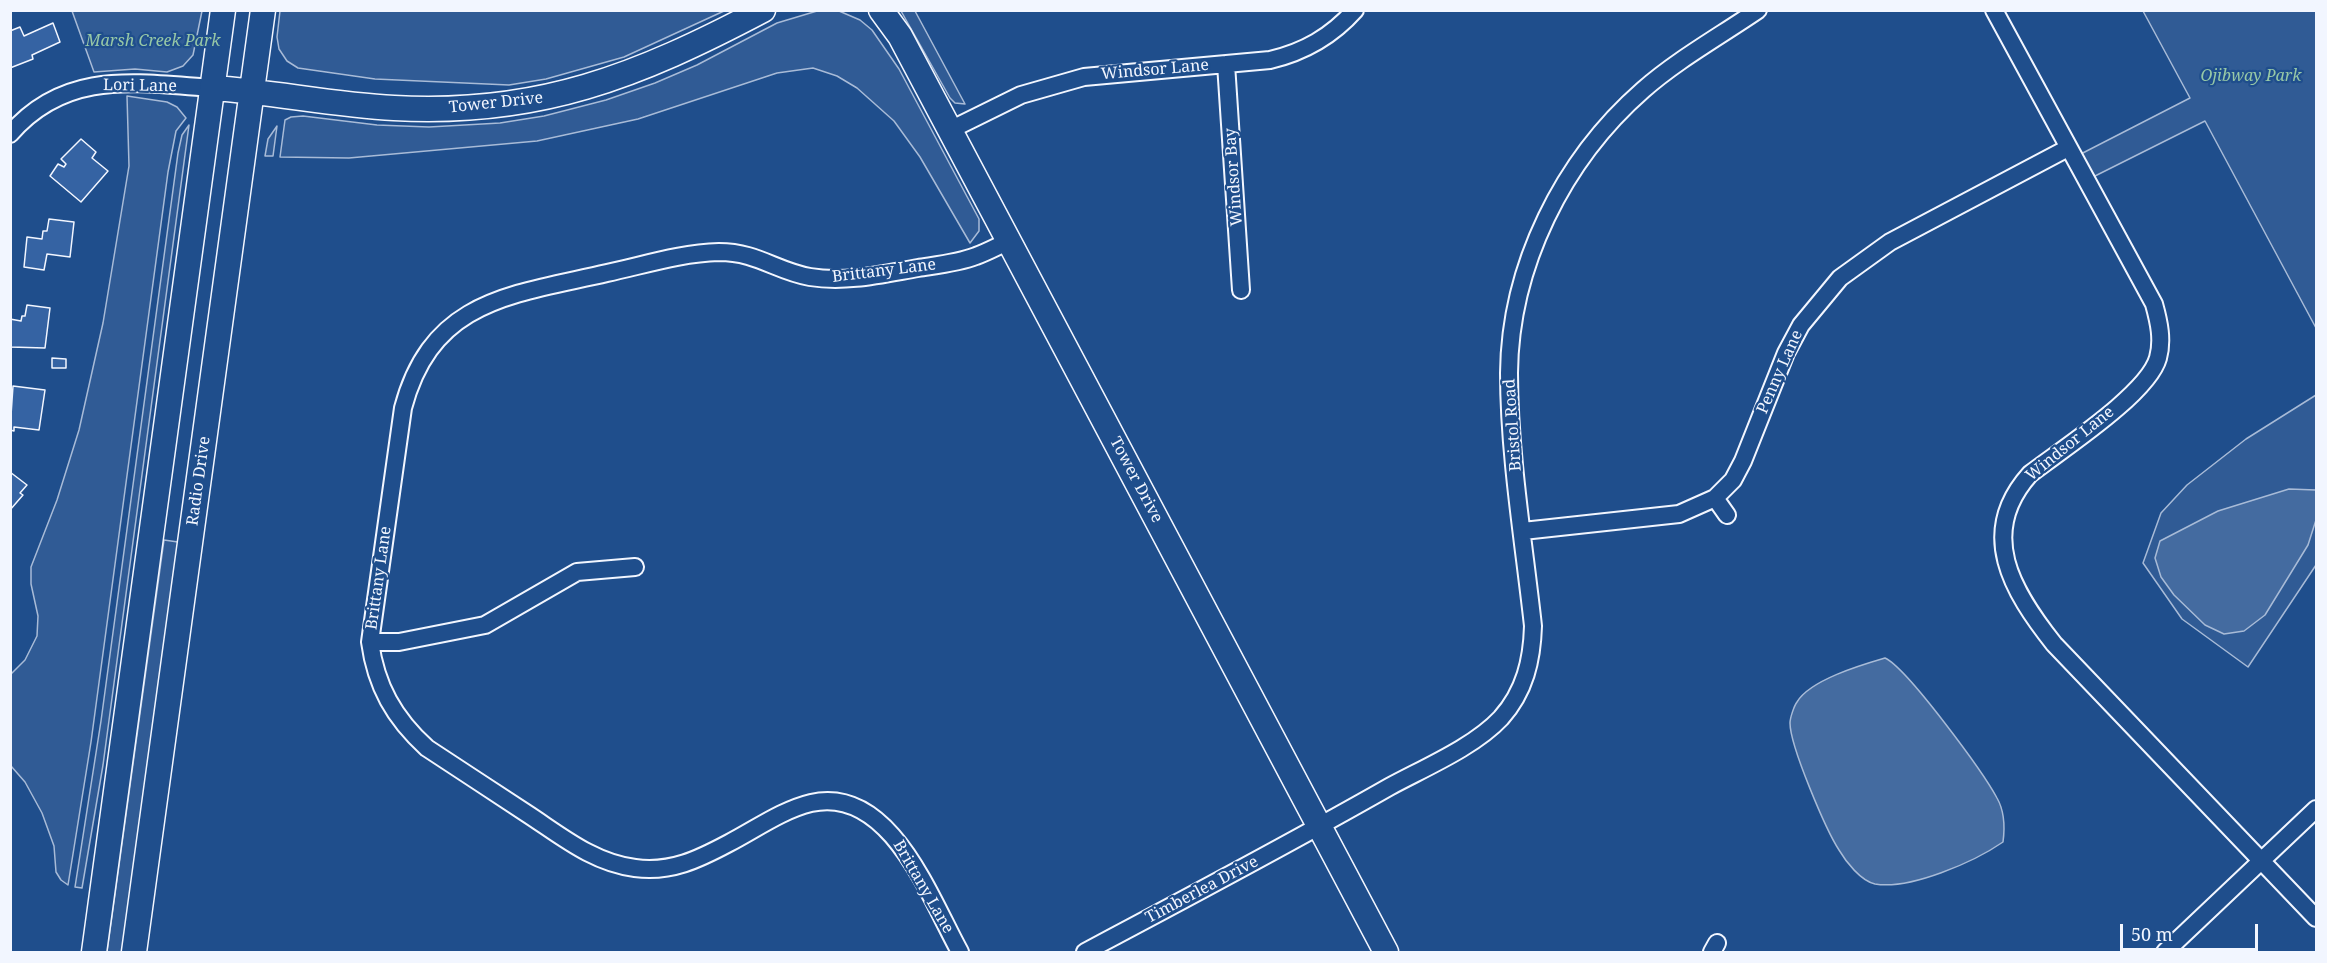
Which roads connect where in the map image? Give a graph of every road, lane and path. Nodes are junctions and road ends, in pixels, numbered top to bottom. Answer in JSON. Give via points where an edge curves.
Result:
{"nodes":[{"id":1,"x":223,"y":10,"type":"edge"},
{"id":2,"x":263,"y":10,"type":"edge"},
{"id":3,"x":763,"y":10,"type":"edge"},
{"id":4,"x":881,"y":10,"type":"edge"},
{"id":5,"x":1355,"y":10,"type":"edge"},
{"id":6,"x":1758,"y":10,"type":"edge"},
{"id":7,"x":1994,"y":10,"type":"edge"},
{"id":8,"x":1226,"y":64,"type":"junction"},
{"id":9,"x":213,"y":88,"type":"junction"},
{"id":10,"x":252,"y":91,"type":"junction"},
{"id":11,"x":950,"y":130,"type":"junction"},
{"id":12,"x":10,"y":134,"type":"edge"},
{"id":13,"x":2068,"y":148,"type":"junction"},
{"id":14,"x":1009,"y":241,"type":"junction"},
{"id":15,"x":1241,"y":290,"type":"dead end"},
{"id":16,"x":1715,"y":498,"type":"junction"},
{"id":17,"x":1727,"y":515,"type":"dead end"},
{"id":18,"x":1522,"y":531,"type":"junction"},
{"id":19,"x":635,"y":567,"type":"dead end"},
{"id":20,"x":370,"y":642,"type":"junction"},
{"id":21,"x":2316,"y":808,"type":"edge"},
{"id":22,"x":1320,"y":826,"type":"junction"},
{"id":23,"x":2262,"y":860,"type":"junction"},
{"id":24,"x":2316,"y":918,"type":"edge"},
{"id":25,"x":94,"y":952,"type":"edge"},
{"id":26,"x":134,"y":952,"type":"edge"},
{"id":27,"x":960,"y":952,"type":"edge"},
{"id":28,"x":1085,"y":952,"type":"edge"},
{"id":29,"x":1386,"y":952,"type":"edge"},
{"id":30,"x":2165,"y":952,"type":"edge"}],
"edges":[{"from":1,"to":9,"type":"main road"},
{"from":2,"to":10,"type":"main road","name":"Radio Drive"},
{"from":3,"to":10,"type":"main road","name":"Tower Drive","via":[[647,67],[573,91],[519,102],[462,108],[396,108]]},
{"from":4,"to":11,"type":"main road","name":"Tower Drive","via":[[900,36]]},
{"from":5,"to":8,"type":"street","name":"Windsor Lane","via":[[1333,32],[1290,56]]},
{"from":6,"to":18,"type":"street","name":"Bristol Road","via":[[1668,70],[1620,111],[1574,169],[1535,243],[1514,322],[1509,372]]},
{"from":7,"to":13,"type":"street","name":"Windsor Lane"},
{"from":8,"to":11,"type":"street","name":"Windsor Lane","via":[[1084,77],[1022,95]]},
{"from":8,"to":15,"type":"street","name":"Windsor Bay"},
{"from":9,"to":10,"type":"main road","name":"Tower Drive"},
{"from":9,"to":12,"type":"street","name":"Lori Lane","via":[[135,82],[93,85],[46,105]]},
{"from":9,"to":25,"type":"main road"},
{"from":10,"to":26,"type":"main road","name":"Radio Drive"},
{"from":11,"to":14,"type":"main road","name":"Tower Drive"},
{"from":13,"to":16,"type":"street","name":"Penny Lane","via":[[1890,242],[1840,278],[1802,324],[1786,353],[1743,461],[1733,480]]},
{"from":13,"to":23,"type":"street","name":"Windsor Lane","via":[[2154,304],[2161,339],[2158,360],[2147,380],[2131,396],[2017,488],[2002,529],[2004,555],[2015,586],[2054,644]]},
{"from":14,"to":20,"type":"street","name":"Brittany Lane","via":[[957,261],[849,279],[807,277],[740,253],[699,253],[510,295],[471,311],[434,344],[418,364],[409,385]]},
{"from":14,"to":22,"type":"main road","name":"Tower Drive"},
{"from":16,"to":17,"type":"street"},
{"from":16,"to":18,"type":"street","name":"Penny Lane","via":[[1679,514]]},
{"from":18,"to":22,"type":"street","name":"Bristol Road","via":[[1533,626],[1532,653],[1514,702],[1482,735]]},
{"from":19,"to":20,"type":"street","via":[[577,572],[485,625],[399,642]]},
{"from":20,"to":27,"type":"street","name":"Brittany Lane","via":[[381,689],[408,731],[427,748],[589,854],[634,868],[676,867],[698,860],[794,808],[814,802],[850,805],[870,814],[900,842]]},
{"from":21,"to":23,"type":"street"},
{"from":22,"to":28,"type":"street","name":"Timberlea Drive"},
{"from":22,"to":29,"type":"main road","name":"Tower Drive"},
{"from":23,"to":24,"type":"street","name":"Windsor Lane"},
{"from":23,"to":30,"type":"street"}]}
